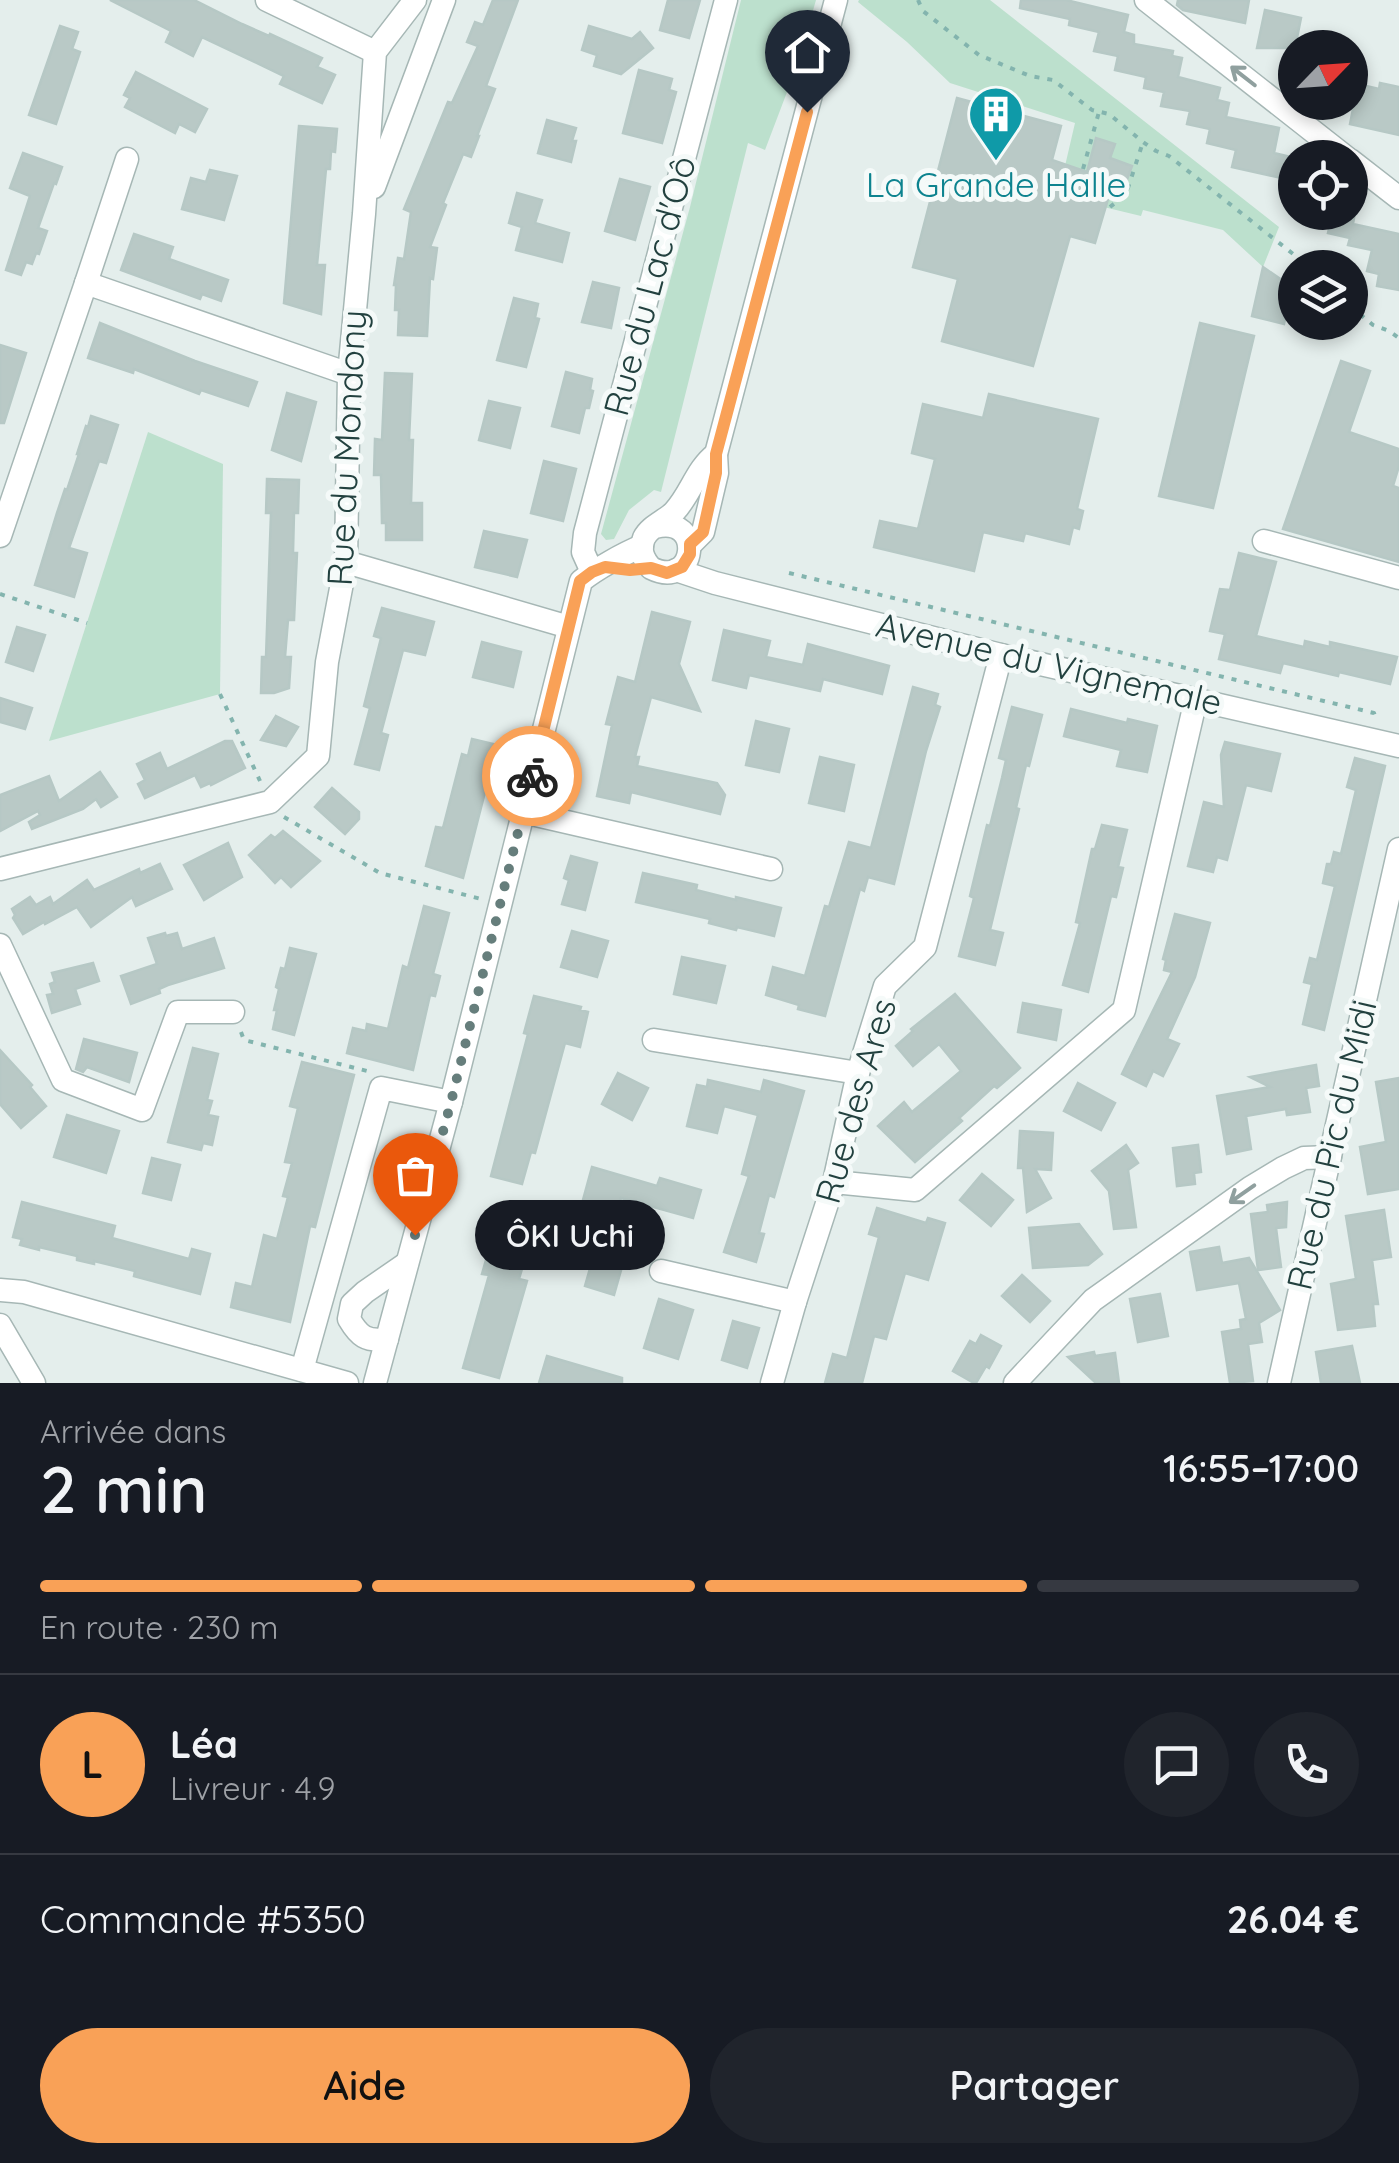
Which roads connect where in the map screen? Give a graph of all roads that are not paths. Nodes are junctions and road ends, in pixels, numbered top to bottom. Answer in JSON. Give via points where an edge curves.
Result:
{"nodes":[{"id":1,"x":268,"y":0,"type":"edge"},
{"id":2,"x":415,"y":0,"type":"edge"},
{"id":3,"x":444,"y":0,"type":"edge"},
{"id":4,"x":726,"y":0,"type":"edge"},
{"id":5,"x":836,"y":0,"type":"edge"},
{"id":6,"x":1146,"y":0,"type":"edge"},
{"id":7,"x":375,"y":52,"type":"junction"},
{"id":8,"x":1326,"y":140,"type":"edge"},
{"id":9,"x":128,"y":159,"type":"dead end"},
{"id":10,"x":1368,"y":173,"type":"edge"},
{"id":11,"x":1399,"y":198,"type":"edge"},
{"id":12,"x":364,"y":214,"type":"junction"},
{"id":13,"x":86,"y":283,"type":"junction"},
{"id":14,"x":349,"y":374,"type":"junction"},
{"id":15,"x":716,"y":454,"type":"junction"},
{"id":16,"x":0,"y":536,"type":"edge"},
{"id":17,"x":1264,"y":542,"type":"dead end"},
{"id":18,"x":649,"y":547,"type":"junction"},
{"id":19,"x":685,"y":556,"type":"junction"},
{"id":20,"x":346,"y":562,"type":"junction"},
{"id":21,"x":599,"y":570,"type":"junction"},
{"id":22,"x":1399,"y":578,"type":"edge"},
{"id":23,"x":570,"y":627,"type":"junction"},
{"id":24,"x":1001,"y":655,"type":"junction"},
{"id":25,"x":1196,"y":699,"type":"junction"},
{"id":26,"x":1390,"y":744,"type":"edge"},
{"id":27,"x":523,"y":812,"type":"junction"},
{"id":28,"x":1399,"y":850,"type":"edge"},
{"id":29,"x":0,"y":869,"type":"edge"},
{"id":30,"x":771,"y":869,"type":"dead end"},
{"id":31,"x":0,"y":945,"type":"edge"},
{"id":32,"x":233,"y":1012,"type":"road end"},
{"id":33,"x":654,"y":1040,"type":"dead end"},
{"id":34,"x":858,"y":1073,"type":"junction"},
{"id":35,"x":451,"y":1102,"type":"junction"},
{"id":36,"x":1330,"y":1156,"type":"junction"},
{"id":37,"x":834,"y":1182,"type":"junction"},
{"id":38,"x":407,"y":1263,"type":"junction"},
{"id":39,"x":661,"y":1271,"type":"dead end"},
{"id":40,"x":0,"y":1290,"type":"edge"},
{"id":41,"x":795,"y":1302,"type":"junction"},
{"id":42,"x":0,"y":1325,"type":"edge"},
{"id":43,"x":387,"y":1340,"type":"junction"},
{"id":44,"x":302,"y":1370,"type":"junction"},
{"id":45,"x":34,"y":1383,"type":"edge"},
{"id":46,"x":346,"y":1383,"type":"edge"},
{"id":47,"x":375,"y":1383,"type":"edge"},
{"id":48,"x":772,"y":1383,"type":"edge"},
{"id":49,"x":1015,"y":1383,"type":"edge"},
{"id":50,"x":1279,"y":1383,"type":"edge"}],
"edges":[{"from":1,"to":7,"type":"street"},
{"from":2,"to":7,"type":"street"},
{"from":3,"to":12,"type":"street","name":"Rue du Mondony"},
{"from":4,"to":21,"type":"street","name":"Rue du Lac d'Oô","via":[[585,533],[584,552]]},
{"from":5,"to":15,"type":"street"},
{"from":8,"to":6,"type":"street","one_way":true},
{"from":7,"to":12,"type":"street","name":"Rue du Mondony"},
{"from":9,"to":13,"type":"street"},
{"from":10,"to":11,"type":"street"},
{"from":12,"to":14,"type":"street","name":"Rue du Mondony"},
{"from":13,"to":14,"type":"street"},
{"from":13,"to":16,"type":"street"},
{"from":14,"to":20,"type":"street","name":"Rue du Mondony"},
{"from":15,"to":18,"type":"street","via":[[704,462]]},
{"from":15,"to":19,"type":"street","via":[[703,532]]},
{"from":17,"to":22,"type":"street"},
{"from":18,"to":19,"type":"street","via":[[659,572]]},
{"from":18,"to":19,"type":"street","via":[[673,526],[681,530]]},
{"from":18,"to":21,"type":"street"},
{"from":19,"to":24,"type":"street","name":"Avenue du Vignemale","via":[[716,583]]},
{"from":20,"to":23,"type":"street"},
{"from":20,"to":29,"type":"street","name":"Rue du Mondony","via":[[318,756],[270,802]]},
{"from":21,"to":23,"type":"street","name":"Rue du Lac d'Oô","via":[[580,581]]},
{"from":23,"to":27,"type":"street","name":"Rue du Lac d'Oô"},
{"from":24,"to":25,"type":"street","name":"Avenue du Vignemale"},
{"from":24,"to":34,"type":"street","name":"Rue des Ares","via":[[925,947],[886,986]]},
{"from":25,"to":26,"type":"street","name":"Avenue du Vignemale"},
{"from":25,"to":37,"type":"street","via":[[1124,1010],[915,1190]]},
{"from":27,"to":30,"type":"street"},
{"from":27,"to":35,"type":"street","name":"Rue du Lac d'Oô"},
{"from":28,"to":36,"type":"street","name":"Rue du Pic du Midi"},
{"from":31,"to":32,"type":"street","via":[[63,1080],[142,1110],[178,1012]]},
{"from":33,"to":34,"type":"street"},
{"from":34,"to":37,"type":"street","name":"Rue des Ares"},
{"from":35,"to":38,"type":"street","name":"Rue du Lac d'Oô"},
{"from":35,"to":44,"type":"street","via":[[382,1088]]},
{"from":36,"to":49,"type":"street","one_way":true,"via":[[1283,1168],[1093,1300]]},
{"from":36,"to":50,"type":"street","name":"Rue du Pic du Midi"},
{"from":37,"to":41,"type":"street","name":"Rue des Ares"},
{"from":38,"to":43,"type":"street","name":"Rue du Lac d'Oô"},
{"from":38,"to":43,"type":"street","via":[[352,1304],[349,1319],[358,1334]]},
{"from":39,"to":41,"type":"street"},
{"from":40,"to":44,"type":"street"},
{"from":41,"to":48,"type":"street","name":"Rue des Ares"},
{"from":42,"to":45,"type":"street"},
{"from":43,"to":47,"type":"street","name":"Rue du Lac d'Oô"},
{"from":44,"to":46,"type":"street"}]}
